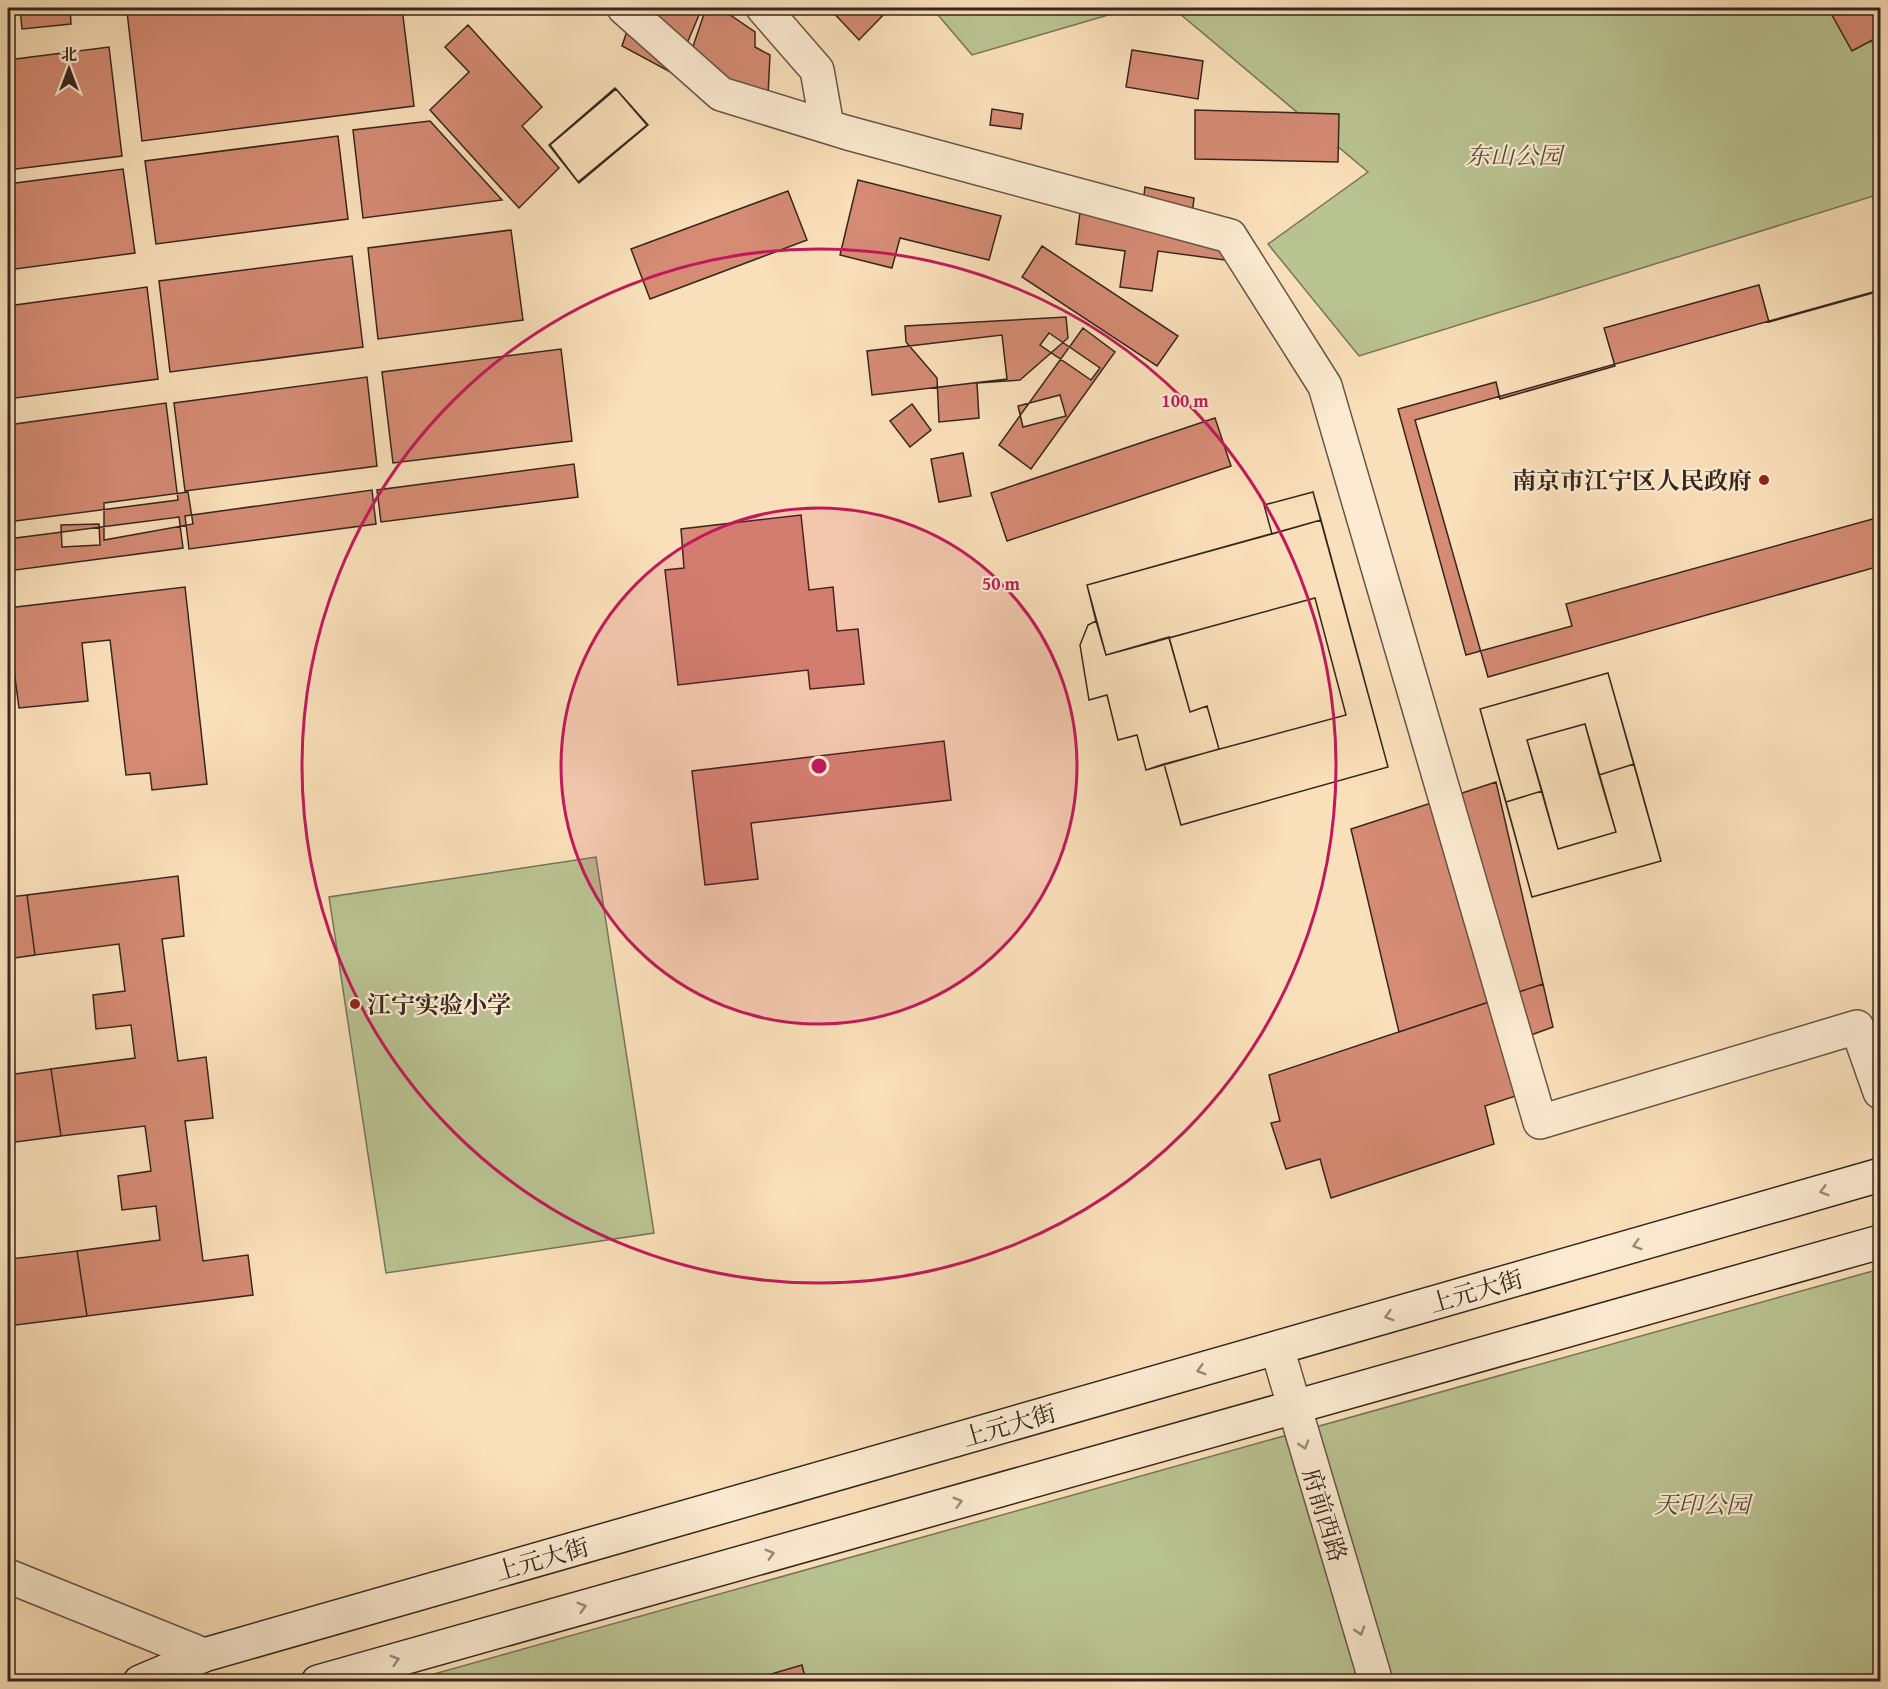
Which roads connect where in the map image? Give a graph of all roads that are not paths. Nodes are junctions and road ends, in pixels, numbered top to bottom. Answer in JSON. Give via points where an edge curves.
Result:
{"nodes":[{"id":1,"x":624,"y":8,"type":"edge"},
{"id":2,"x":763,"y":8,"type":"edge"},
{"id":3,"x":827,"y":126,"type":"junction"},
{"id":4,"x":1881,"y":1092,"type":"edge"},
{"id":5,"x":1881,"y":1174,"type":"edge"},
{"id":6,"x":1881,"y":1242,"type":"edge"},
{"id":7,"x":1277,"y":1348,"type":"junction"},
{"id":8,"x":1293,"y":1408,"type":"junction"},
{"id":9,"x":8,"y":1576,"type":"edge"},
{"id":10,"x":204,"y":1655,"type":"junction"},
{"id":11,"x":140,"y":1682,"type":"edge"},
{"id":12,"x":318,"y":1682,"type":"edge"},
{"id":13,"x":1376,"y":1682,"type":"edge"}],
"edges":[{"from":1,"to":3,"type":"main road","via":[[721,94]]},
{"from":2,"to":3,"type":"main road","via":[[817,70]]},
{"from":3,"to":4,"type":"main road","via":[[1230,236],[1325,386],[1540,1122],[1857,1027]]},
{"from":5,"to":7,"type":"main road","name":"上元大街","one_way":true},
{"from":6,"to":8,"type":"main road"},
{"from":7,"to":8,"type":"main road","name":"府前西路"},
{"from":7,"to":10,"type":"main road","name":"上元大街","one_way":true},
{"from":12,"to":8,"type":"main road","one_way":true},
{"from":8,"to":13,"type":"main road","name":"府前西路","one_way":true},
{"from":9,"to":10,"type":"main road"},
{"from":10,"to":11,"type":"main road","name":"上元大街"}]}
